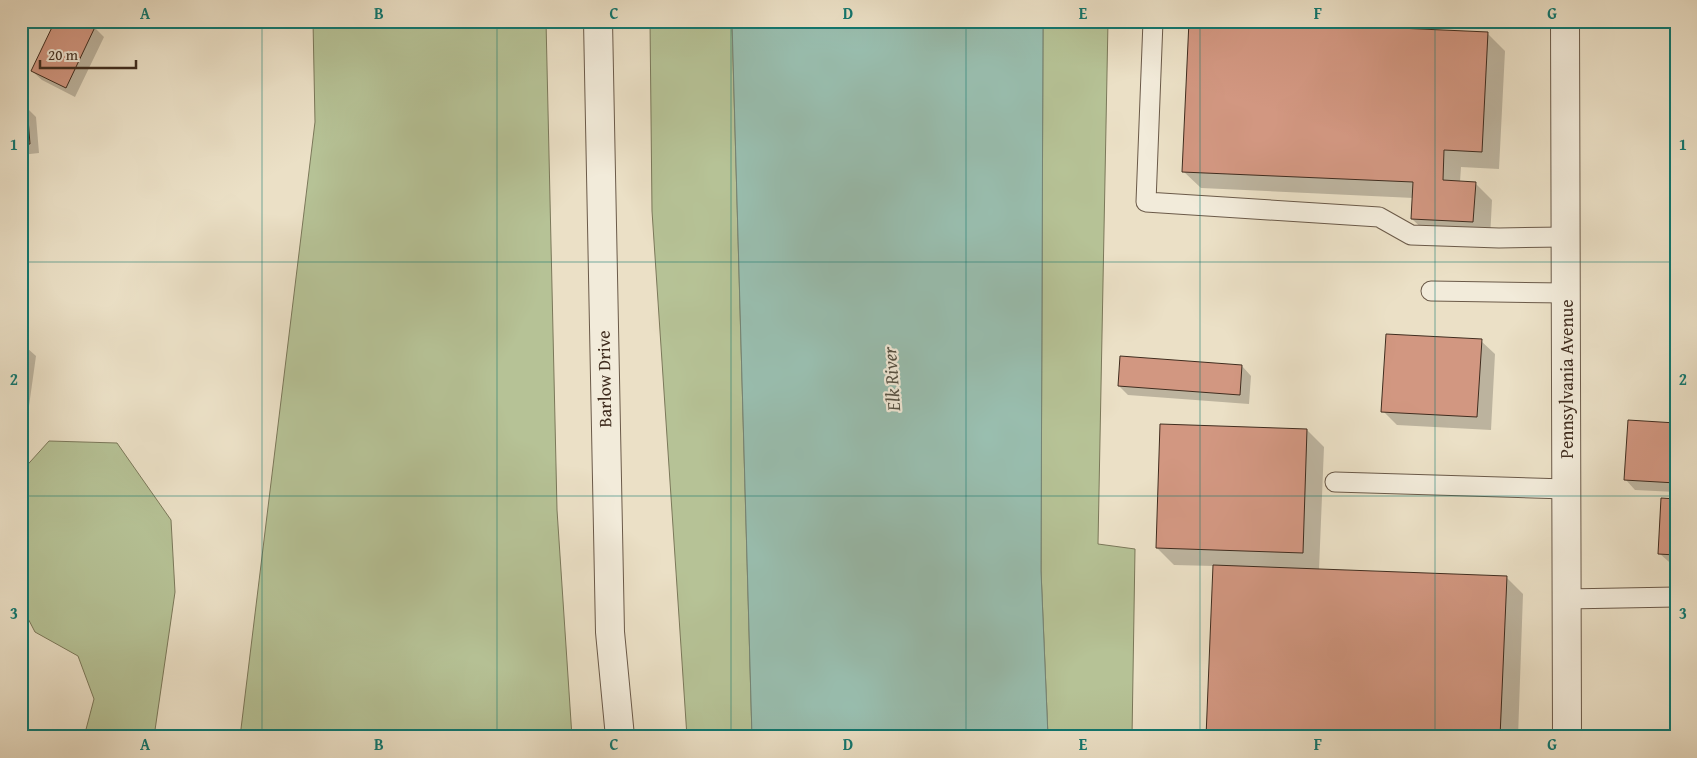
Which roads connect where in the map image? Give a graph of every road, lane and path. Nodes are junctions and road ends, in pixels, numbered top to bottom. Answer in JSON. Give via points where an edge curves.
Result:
{"nodes":[{"id":1,"x":598,"y":21,"type":"edge"},
{"id":2,"x":1153,"y":21,"type":"edge"},
{"id":3,"x":1565,"y":21,"type":"edge"},
{"id":4,"x":1565,"y":237,"type":"junction"},
{"id":5,"x":1431,"y":291,"type":"dead end"},
{"id":6,"x":1565,"y":293,"type":"junction"},
{"id":7,"x":1335,"y":482,"type":"dead end"},
{"id":8,"x":1566,"y":489,"type":"junction"},
{"id":9,"x":1676,"y":597,"type":"edge"},
{"id":10,"x":1566,"y":599,"type":"junction"},
{"id":11,"x":620,"y":737,"type":"edge"},
{"id":12,"x":1567,"y":737,"type":"edge"}],
"edges":[{"from":1,"to":11,"type":"street","name":"Barlow Drive","via":[[610,632]]},
{"from":2,"to":4,"type":"lane","via":[[1146,202],[1379,217],[1411,235]]},
{"from":3,"to":4,"type":"street","name":"Pennsylvania Avenue"},
{"from":4,"to":6,"type":"street","name":"Pennsylvania Avenue"},
{"from":5,"to":6,"type":"lane"},
{"from":6,"to":8,"type":"street","name":"Pennsylvania Avenue"},
{"from":7,"to":8,"type":"lane"},
{"from":8,"to":10,"type":"street","name":"Pennsylvania Avenue"},
{"from":9,"to":10,"type":"lane"},
{"from":10,"to":12,"type":"street","name":"Pennsylvania Avenue"}]}
